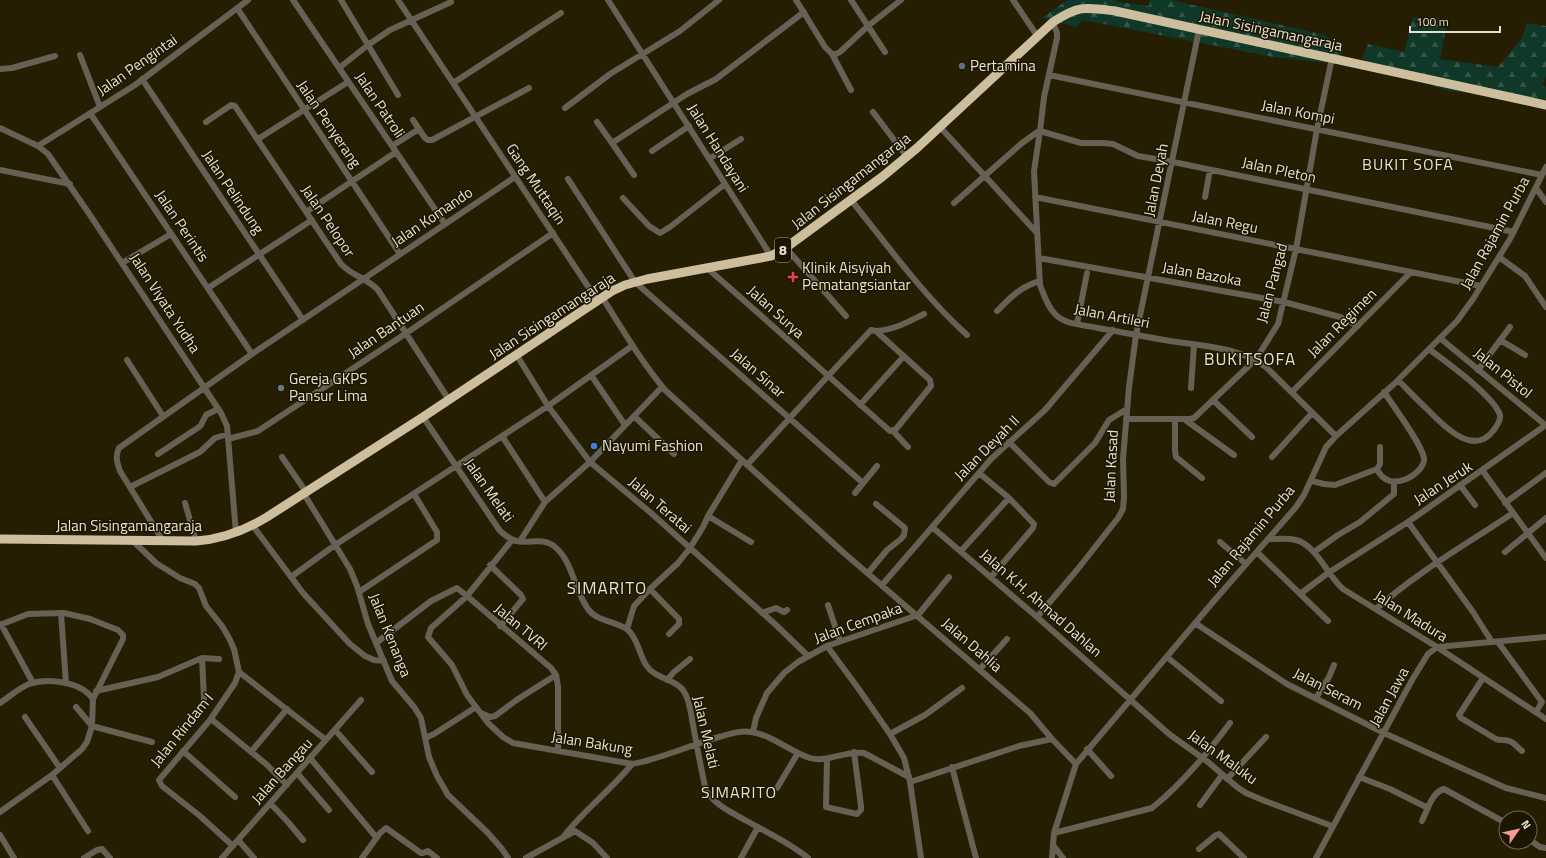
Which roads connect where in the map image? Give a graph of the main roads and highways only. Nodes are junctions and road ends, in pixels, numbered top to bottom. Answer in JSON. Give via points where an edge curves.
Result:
{"nodes":[{"id":1,"x":1541,"y":104,"type":"edge"},
{"id":2,"x":0,"y":539,"type":"edge"}],
"edges":[{"from":1,"to":2,"type":"highway","name":"Jalan Sisingamangaraja","number":"8","via":[[1115,11],[1075,9],[1053,22],[907,157],[786,248],[771,256],[635,282],[612,291],[253,526],[212,540],[196,541]]}]}
